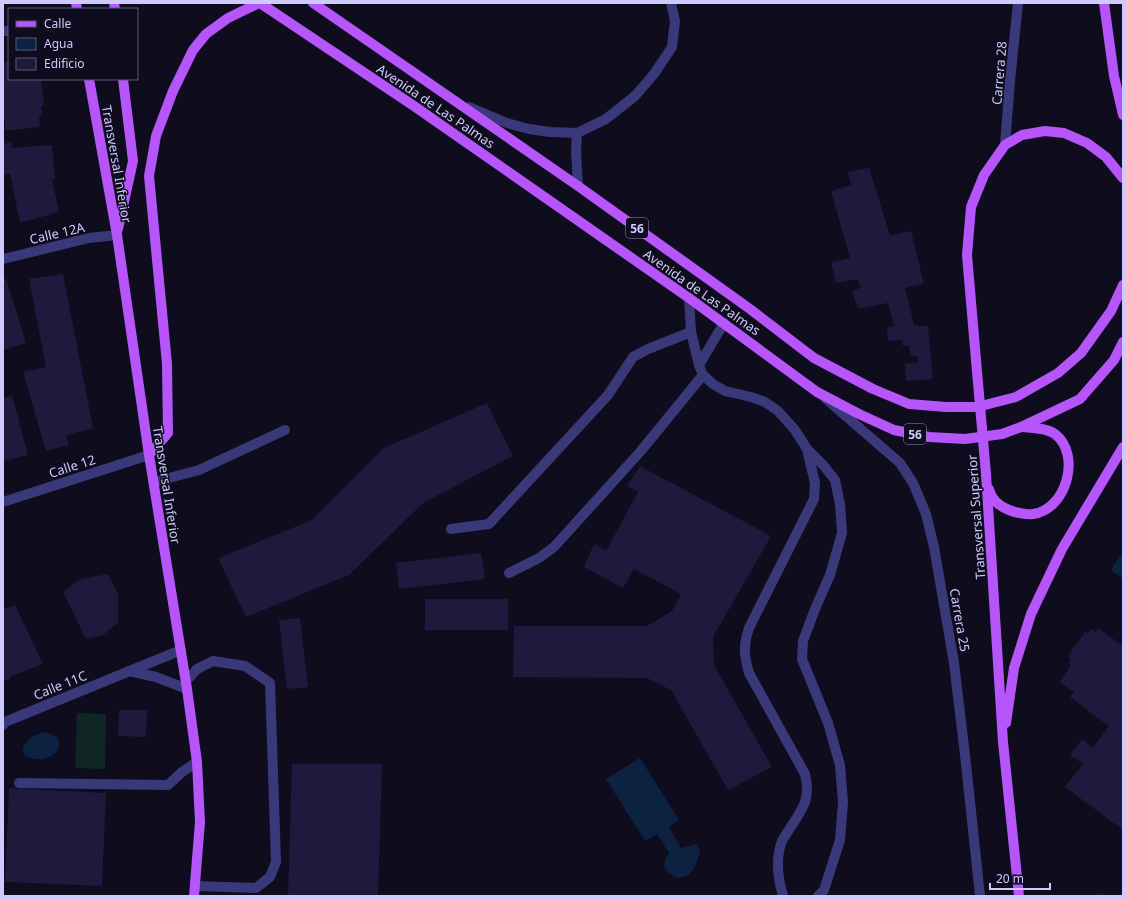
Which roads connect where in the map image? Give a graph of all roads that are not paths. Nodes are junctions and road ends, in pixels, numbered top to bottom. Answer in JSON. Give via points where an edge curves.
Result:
{"nodes":[{"id":1,"x":259,"y":3,"type":"edge"},
{"id":2,"x":313,"y":3,"type":"edge"},
{"id":3,"x":671,"y":3,"type":"edge"},
{"id":4,"x":1018,"y":3,"type":"edge"},
{"id":5,"x":1104,"y":3,"type":"edge"},
{"id":6,"x":89,"y":80,"type":"edge"},
{"id":7,"x":123,"y":80,"type":"edge"},
{"id":8,"x":449,"y":95,"type":"junction"},
{"id":9,"x":1123,"y":115,"type":"edge"},
{"id":10,"x":577,"y":133,"type":"junction"},
{"id":11,"x":1005,"y":145,"type":"junction"},
{"id":12,"x":1123,"y":178,"type":"edge"},
{"id":13,"x":578,"y":186,"type":"junction"},
{"id":14,"x":116,"y":235,"type":"junction"},
{"id":15,"x":3,"y":259,"type":"edge"},
{"id":16,"x":1123,"y":285,"type":"edge"},
{"id":17,"x":689,"y":298,"type":"junction"},
{"id":18,"x":724,"y":323,"type":"junction"},
{"id":19,"x":691,"y":332,"type":"junction"},
{"id":20,"x":1123,"y":342,"type":"edge"},
{"id":21,"x":699,"y":365,"type":"junction"},
{"id":22,"x":704,"y":375,"type":"junction"},
{"id":23,"x":817,"y":392,"type":"junction"},
{"id":24,"x":1021,"y":427,"type":"junction"},
{"id":25,"x":285,"y":430,"type":"dead end"},
{"id":26,"x":1123,"y":447,"type":"edge"},
{"id":27,"x":807,"y":449,"type":"junction"},
{"id":28,"x":149,"y":455,"type":"junction"},
{"id":29,"x":986,"y":474,"type":"junction"},
{"id":30,"x":154,"y":482,"type":"junction"},
{"id":31,"x":3,"y":502,"type":"edge"},
{"id":32,"x":452,"y":529,"type":"dead end"},
{"id":33,"x":508,"y":574,"type":"dead end"},
{"id":34,"x":180,"y":650,"type":"junction"},
{"id":35,"x":129,"y":671,"type":"junction"},
{"id":36,"x":187,"y":685,"type":"junction"},
{"id":37,"x":3,"y":725,"type":"edge"},
{"id":38,"x":1003,"y":742,"type":"junction"},
{"id":39,"x":197,"y":762,"type":"junction"},
{"id":40,"x":19,"y":783,"type":"dead end"},
{"id":41,"x":194,"y":891,"type":"edge"},
{"id":42,"x":258,"y":892,"type":"edge"},
{"id":43,"x":783,"y":896,"type":"edge"},
{"id":44,"x":818,"y":896,"type":"edge"},
{"id":45,"x":980,"y":896,"type":"edge"},
{"id":46,"x":1019,"y":896,"type":"edge"}],
"edges":[{"from":1,"to":17,"type":"main road","name":"Avenida de Las Palmas","number":"56","via":[[414,106]]},
{"from":1,"to":28,"type":"main road","via":[[215,27],[193,50],[172,91],[156,136],[149,176],[167,364],[168,433]]},
{"from":2,"to":8,"type":"main road","name":"Avenida de Las Palmas","number":"56"},
{"from":3,"to":10,"type":"street","via":[[675,21],[672,47],[654,74],[635,96],[606,119]]},
{"from":4,"to":11,"type":"street","name":"Carrera 28"},
{"from":5,"to":9,"type":"main road","via":[[1114,76]]},
{"from":6,"to":14,"type":"main road","name":"Transversal Inferior"},
{"from":7,"to":14,"type":"main road","via":[[133,161]]},
{"from":8,"to":10,"type":"street","via":[[474,110],[507,123],[550,132]]},
{"from":8,"to":13,"type":"main road","name":"Avenida de Las Palmas","number":"56"},
{"from":10,"to":13,"type":"street"},
{"from":11,"to":12,"type":"main road","via":[[1022,135],[1045,131],[1064,133],[1106,157]]},
{"from":11,"to":29,"type":"main road","name":"Transversal Superior","bridge":true,"via":[[984,175],[971,207],[967,255]]},
{"from":13,"to":16,"type":"main road","name":"Avenida de Las Palmas","number":"56","via":[[814,358],[873,389],[909,404],[977,407],[1016,397],[1058,373],[1081,353],[1111,311]]},
{"from":14,"to":15,"type":"street","name":"Calle 12A","via":[[89,238]]},
{"from":14,"to":28,"type":"main road","name":"Transversal Inferior"},
{"from":17,"to":18,"type":"main road","name":"Avenida de Las Palmas","number":"56"},
{"from":17,"to":19,"type":"street"},
{"from":18,"to":21,"type":"street"},
{"from":18,"to":23,"type":"main road","name":"Avenida de Las Palmas","number":"56"},
{"from":19,"to":21,"type":"street"},
{"from":19,"to":32,"type":"street","via":[[633,357],[608,395],[490,524]]},
{"from":20,"to":24,"type":"main road","name":"Avenida de Las Palmas","number":"56","via":[[1114,360],[1080,399]]},
{"from":21,"to":22,"type":"street"},
{"from":22,"to":27,"type":"street","via":[[725,391],[765,402],[795,430]]},
{"from":22,"to":33,"type":"street","via":[[640,452],[554,547]]},
{"from":23,"to":24,"type":"main road","name":"Avenida de Las Palmas","number":"56","via":[[894,430],[929,437],[965,439],[1002,434]]},
{"from":23,"to":45,"type":"street","name":"Carrera 25","via":[[900,463],[913,483],[926,514],[954,663]]},
{"from":24,"to":29,"type":"main road","via":[[1040,428],[1055,434],[1065,445],[1070,470],[1062,492],[1050,507],[1042,512],[1019,513],[1005,508],[990,495]]},
{"from":25,"to":30,"type":"street","via":[[199,470]]},
{"from":26,"to":38,"type":"main road","via":[[1062,549],[1031,614],[1014,668]]},
{"from":27,"to":43,"type":"street","via":[[815,483],[814,499],[749,628],[745,642],[749,674],[805,774],[807,784],[803,810],[782,841],[778,857],[778,879]]},
{"from":27,"to":44,"type":"street","via":[[835,480],[842,533],[830,575],[803,641],[802,659],[828,722],[840,765],[843,802],[840,840],[824,890]]},
{"from":28,"to":30,"type":"main road","name":"Transversal Inferior"},
{"from":28,"to":31,"type":"street","name":"Calle 12"},
{"from":29,"to":38,"type":"main road","name":"Transversal Superior"},
{"from":30,"to":34,"type":"main road","name":"Transversal Inferior"},
{"from":34,"to":35,"type":"street","name":"Calle 11C"},
{"from":34,"to":36,"type":"main road","name":"Transversal Inferior"},
{"from":35,"to":36,"type":"street"},
{"from":35,"to":37,"type":"street","name":"Calle 11C"},
{"from":36,"to":39,"type":"main road","name":"Transversal Inferior"},
{"from":36,"to":42,"type":"street","via":[[197,669],[213,661],[245,666],[270,683],[276,862],[270,877]]},
{"from":38,"to":46,"type":"main road","name":"Transversal Superior"},
{"from":39,"to":40,"type":"street","via":[[168,785]]},
{"from":39,"to":41,"type":"main road","name":"Transversal Inferior","via":[[200,822]]},
{"from":41,"to":42,"type":"street"}]}
